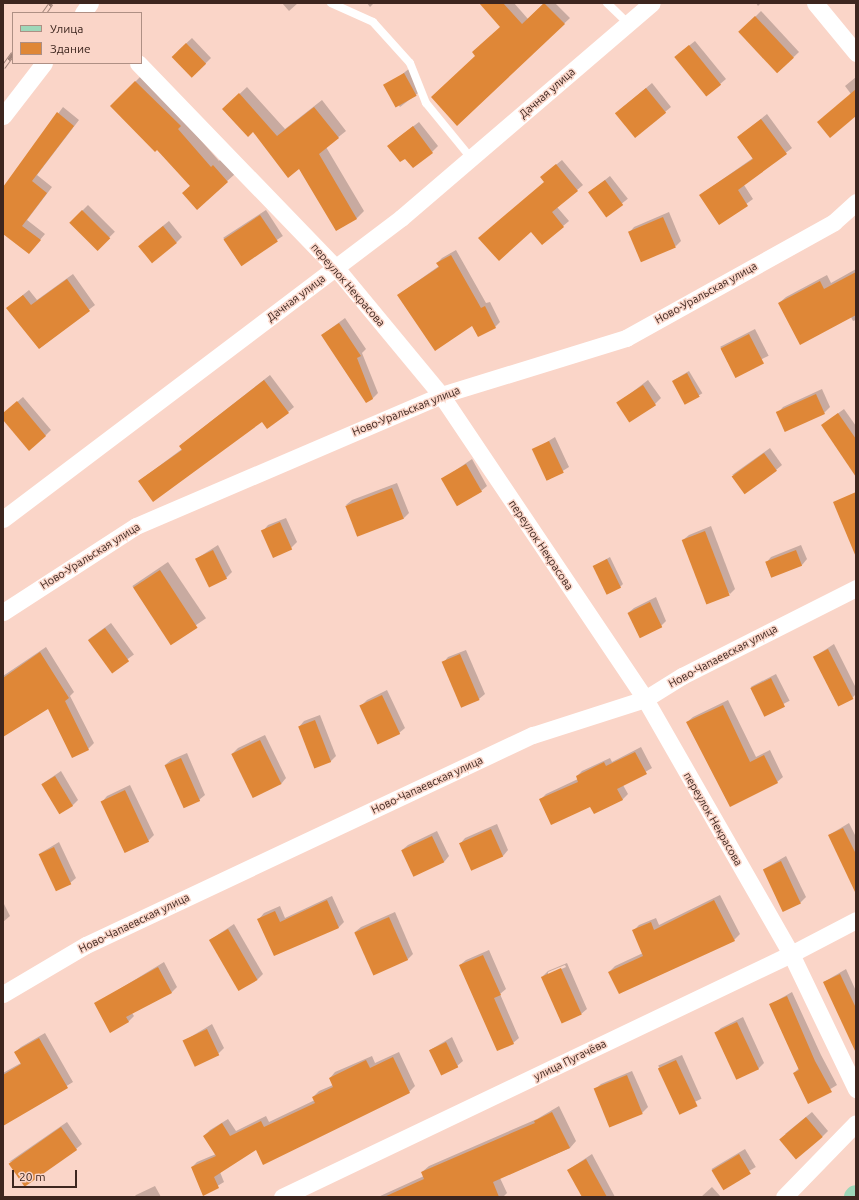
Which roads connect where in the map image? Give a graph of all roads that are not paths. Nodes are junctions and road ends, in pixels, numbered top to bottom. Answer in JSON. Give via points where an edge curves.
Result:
{"nodes":[{"id":1,"x":331,"y":3,"type":"edge"},
{"id":2,"x":607,"y":3,"type":"edge"},
{"id":3,"x":652,"y":3,"type":"edge"},
{"id":4,"x":815,"y":3,"type":"edge"},
{"id":5,"x":628,"y":24,"type":"junction"},
{"id":6,"x":856,"y":53,"type":"edge"},
{"id":7,"x":43,"y":64,"type":"edge"},
{"id":8,"x":139,"y":64,"type":"edge"},
{"id":9,"x":3,"y":116,"type":"edge"},
{"id":10,"x":471,"y":158,"type":"junction"},
{"id":11,"x":856,"y":202,"type":"edge"},
{"id":12,"x":336,"y":268,"type":"junction"},
{"id":13,"x":441,"y":395,"type":"junction"},
{"id":14,"x":3,"y":519,"type":"edge"},
{"id":15,"x":856,"y":588,"type":"edge"},
{"id":16,"x":3,"y":612,"type":"edge"},
{"id":17,"x":645,"y":700,"type":"junction"},
{"id":18,"x":856,"y":920,"type":"edge"},
{"id":19,"x":791,"y":954,"type":"junction"},
{"id":20,"x":3,"y":994,"type":"edge"},
{"id":21,"x":856,"y":1089,"type":"edge"},
{"id":22,"x":856,"y":1123,"type":"edge"},
{"id":23,"x":282,"y":1197,"type":"edge"},
{"id":24,"x":784,"y":1197,"type":"edge"}],
"edges":[{"from":1,"to":10,"type":"lane","via":[[373,22],[410,64],[426,103]]},
{"from":2,"to":5,"type":"lane"},
{"from":3,"to":5,"type":"street","name":"Дачная улица"},
{"from":4,"to":6,"type":"street"},
{"from":5,"to":10,"type":"street","name":"Дачная улица"},
{"from":7,"to":9,"type":"street"},
{"from":8,"to":12,"type":"street","name":"переулок Некрасова"},
{"from":10,"to":12,"type":"street","name":"Дачная улица","via":[[401,218]]},
{"from":11,"to":13,"type":"street","name":"Ново-Уральская улица","via":[[834,222],[626,338]]},
{"from":12,"to":13,"type":"street","name":"переулок Некрасова"},
{"from":12,"to":14,"type":"street","name":"Дачная улица"},
{"from":13,"to":16,"type":"street","name":"Ново-Уральская улица","via":[[136,526]]},
{"from":13,"to":17,"type":"street","name":"переулок Некрасова"},
{"from":15,"to":17,"type":"street","name":"Ново-Чапаевская улица","via":[[682,676]]},
{"from":17,"to":19,"type":"street","name":"переулок Некрасова"},
{"from":17,"to":20,"type":"street","name":"Ново-Чапаевская улица","via":[[533,735],[86,945]]},
{"from":18,"to":19,"type":"street","name":"улица Пугачёва"},
{"from":19,"to":21,"type":"street","name":"переулок Некрасова"},
{"from":19,"to":23,"type":"street","name":"улица Пугачёва"},
{"from":22,"to":24,"type":"street"}]}
